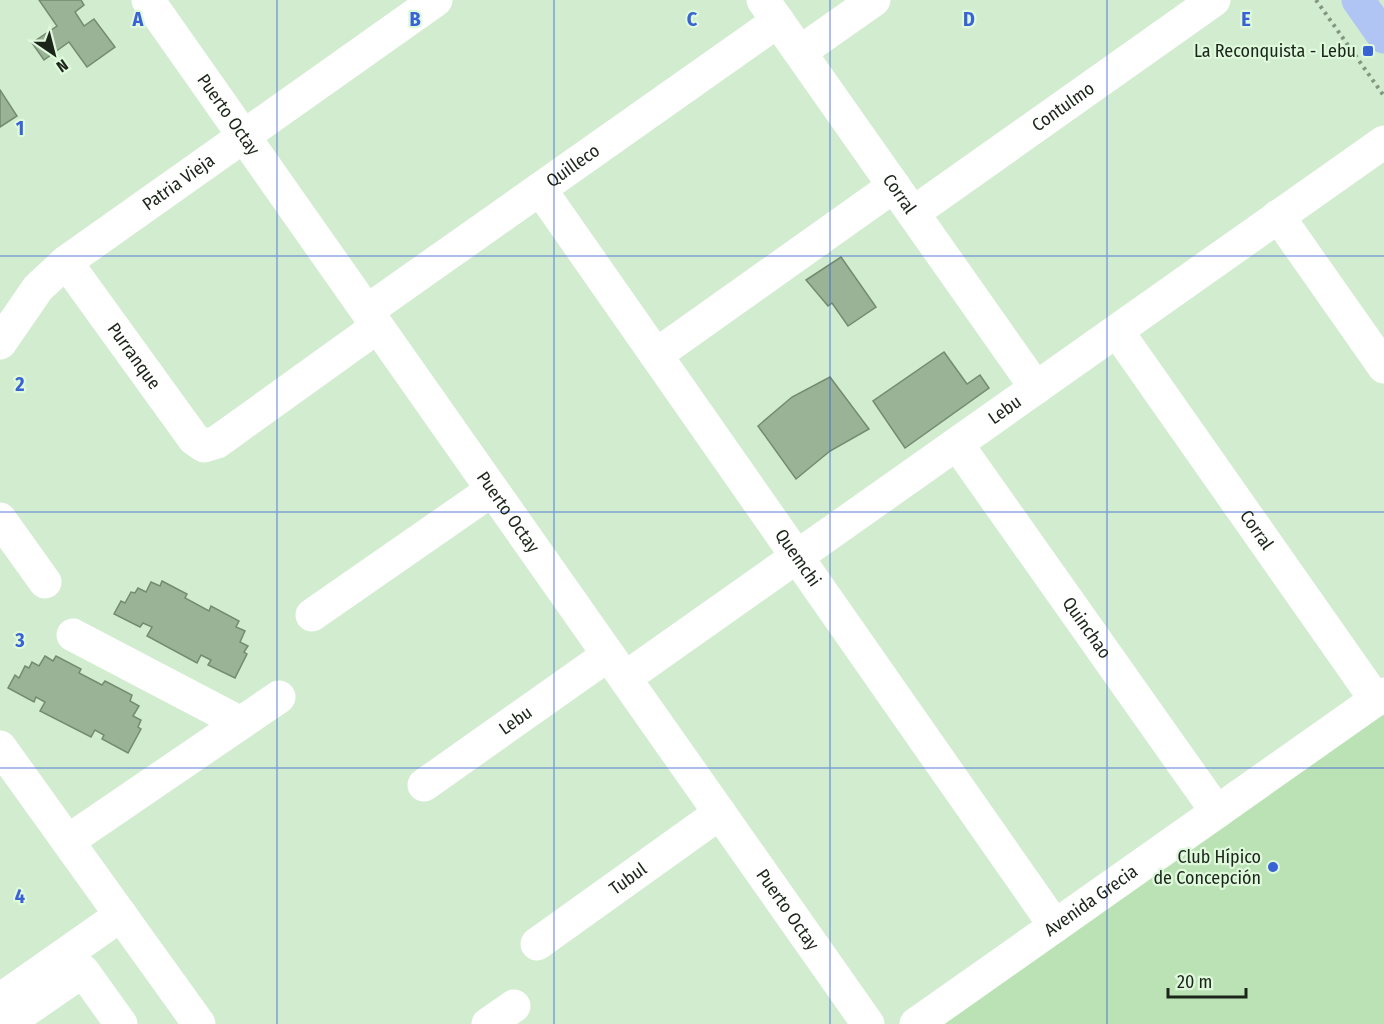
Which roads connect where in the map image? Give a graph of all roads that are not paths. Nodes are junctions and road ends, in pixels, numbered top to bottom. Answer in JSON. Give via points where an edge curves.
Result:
{"nodes":[{"id":1,"x":148,"y":0,"type":"edge"},
{"id":2,"x":436,"y":0,"type":"edge"},
{"id":3,"x":874,"y":0,"type":"edge"},
{"id":4,"x":1214,"y":0,"type":"edge"},
{"id":5,"x":1358,"y":0,"type":"edge"},
{"id":6,"x":771,"y":11,"type":"edge"},
{"id":7,"x":1384,"y":37,"type":"edge"},
{"id":8,"x":800,"y":52,"type":"junction"},
{"id":9,"x":244,"y":136,"type":"junction"},
{"id":10,"x":1384,"y":142,"type":"edge"},
{"id":11,"x":894,"y":186,"type":"junction"},
{"id":12,"x":540,"y":189,"type":"junction"},
{"id":13,"x":913,"y":213,"type":"junction"},
{"id":14,"x":1278,"y":216,"type":"junction"},
{"id":15,"x":66,"y":262,"type":"junction"},
{"id":16,"x":372,"y":319,"type":"junction"},
{"id":17,"x":1117,"y":331,"type":"junction"},
{"id":18,"x":0,"y":343,"type":"edge"},
{"id":19,"x":656,"y":355,"type":"junction"},
{"id":20,"x":1384,"y":367,"type":"edge"},
{"id":21,"x":1036,"y":387,"type":"junction"},
{"id":22,"x":957,"y":444,"type":"junction"},
{"id":23,"x":204,"y":446,"type":"joint"},
{"id":24,"x":492,"y":490,"type":"junction"},
{"id":25,"x":0,"y":519,"type":"edge"},
{"id":26,"x":797,"y":557,"type":"junction"},
{"id":27,"x":45,"y":582,"type":"dead end"},
{"id":28,"x":312,"y":615,"type":"dead end"},
{"id":29,"x":73,"y":635,"type":"dead end"},
{"id":30,"x":616,"y":666,"type":"junction"},
{"id":31,"x":279,"y":697,"type":"dead end"},
{"id":32,"x":1380,"y":697,"type":"edge"},
{"id":33,"x":241,"y":723,"type":"junction"},
{"id":34,"x":0,"y":747,"type":"edge"},
{"id":35,"x":424,"y":785,"type":"dead end"},
{"id":36,"x":1217,"y":812,"type":"junction"},
{"id":37,"x":720,"y":813,"type":"junction"},
{"id":38,"x":68,"y":841,"type":"junction"},
{"id":39,"x":121,"y":915,"type":"junction"},
{"id":40,"x":1055,"y":926,"type":"junction"},
{"id":41,"x":537,"y":944,"type":"dead end"},
{"id":42,"x":0,"y":1000,"type":"edge"},
{"id":43,"x":6,"y":1024,"type":"edge"},
{"id":44,"x":121,"y":1024,"type":"edge"},
{"id":45,"x":199,"y":1024,"type":"edge"},
{"id":46,"x":868,"y":1024,"type":"edge"},
{"id":47,"x":916,"y":1024,"type":"edge"}],
"edges":[{"from":1,"to":9,"type":"street","name":"Puerto Octay"},
{"from":2,"to":9,"type":"street","name":"Patria Vieja"},
{"from":3,"to":8,"type":"street"},
{"from":4,"to":13,"type":"street","name":"Contulmo"},
{"from":5,"to":7,"type":"main road"},
{"from":6,"to":8,"type":"street","name":"Corral"},
{"from":6,"to":12,"type":"street","name":"Quilleco"},
{"from":8,"to":11,"type":"street","name":"Corral"},
{"from":9,"to":15,"type":"street","name":"Patria Vieja"},
{"from":9,"to":16,"type":"street","name":"Puerto Octay"},
{"from":10,"to":14,"type":"street","name":"Lebu"},
{"from":11,"to":13,"type":"street","name":"Corral"},
{"from":11,"to":19,"type":"street"},
{"from":12,"to":16,"type":"street","name":"Quilleco"},
{"from":12,"to":19,"type":"street","name":"Quemchi"},
{"from":13,"to":21,"type":"street","name":"Corral"},
{"from":14,"to":17,"type":"street","name":"Lebu"},
{"from":14,"to":20,"type":"street"},
{"from":15,"to":18,"type":"street","name":"Patria Vieja","via":[[38,288]]},
{"from":15,"to":23,"type":"street","name":"Purranque","via":[[194,439]]},
{"from":16,"to":23,"type":"street","name":"Quilleco","via":[[217,442]]},
{"from":16,"to":24,"type":"street","name":"Puerto Octay"},
{"from":17,"to":21,"type":"street","name":"Lebu"},
{"from":17,"to":32,"type":"street","name":"Corral"},
{"from":19,"to":26,"type":"street","name":"Quemchi"},
{"from":21,"to":22,"type":"street","name":"Lebu"},
{"from":22,"to":26,"type":"street","name":"Lebu"},
{"from":22,"to":36,"type":"street","name":"Quinchao"},
{"from":24,"to":28,"type":"street"},
{"from":24,"to":30,"type":"street","name":"Puerto Octay"},
{"from":25,"to":27,"type":"street"},
{"from":26,"to":30,"type":"street","name":"Lebu"},
{"from":26,"to":40,"type":"street","name":"Quemchi"},
{"from":29,"to":33,"type":"street"},
{"from":30,"to":35,"type":"street","name":"Lebu"},
{"from":30,"to":37,"type":"street","name":"Puerto Octay"},
{"from":31,"to":33,"type":"street"},
{"from":32,"to":36,"type":"street","name":"Avenida Grecia"},
{"from":33,"to":38,"type":"street"},
{"from":34,"to":38,"type":"street"},
{"from":36,"to":40,"type":"street","name":"Avenida Grecia"},
{"from":37,"to":41,"type":"street","name":"Tubul"},
{"from":37,"to":46,"type":"street","name":"Puerto Octay"},
{"from":38,"to":39,"type":"street"},
{"from":39,"to":42,"type":"street"},
{"from":39,"to":45,"type":"street"},
{"from":40,"to":47,"type":"street","name":"Avenida Grecia"},
{"from":43,"to":44,"type":"street","via":[[83,971]]}]}
